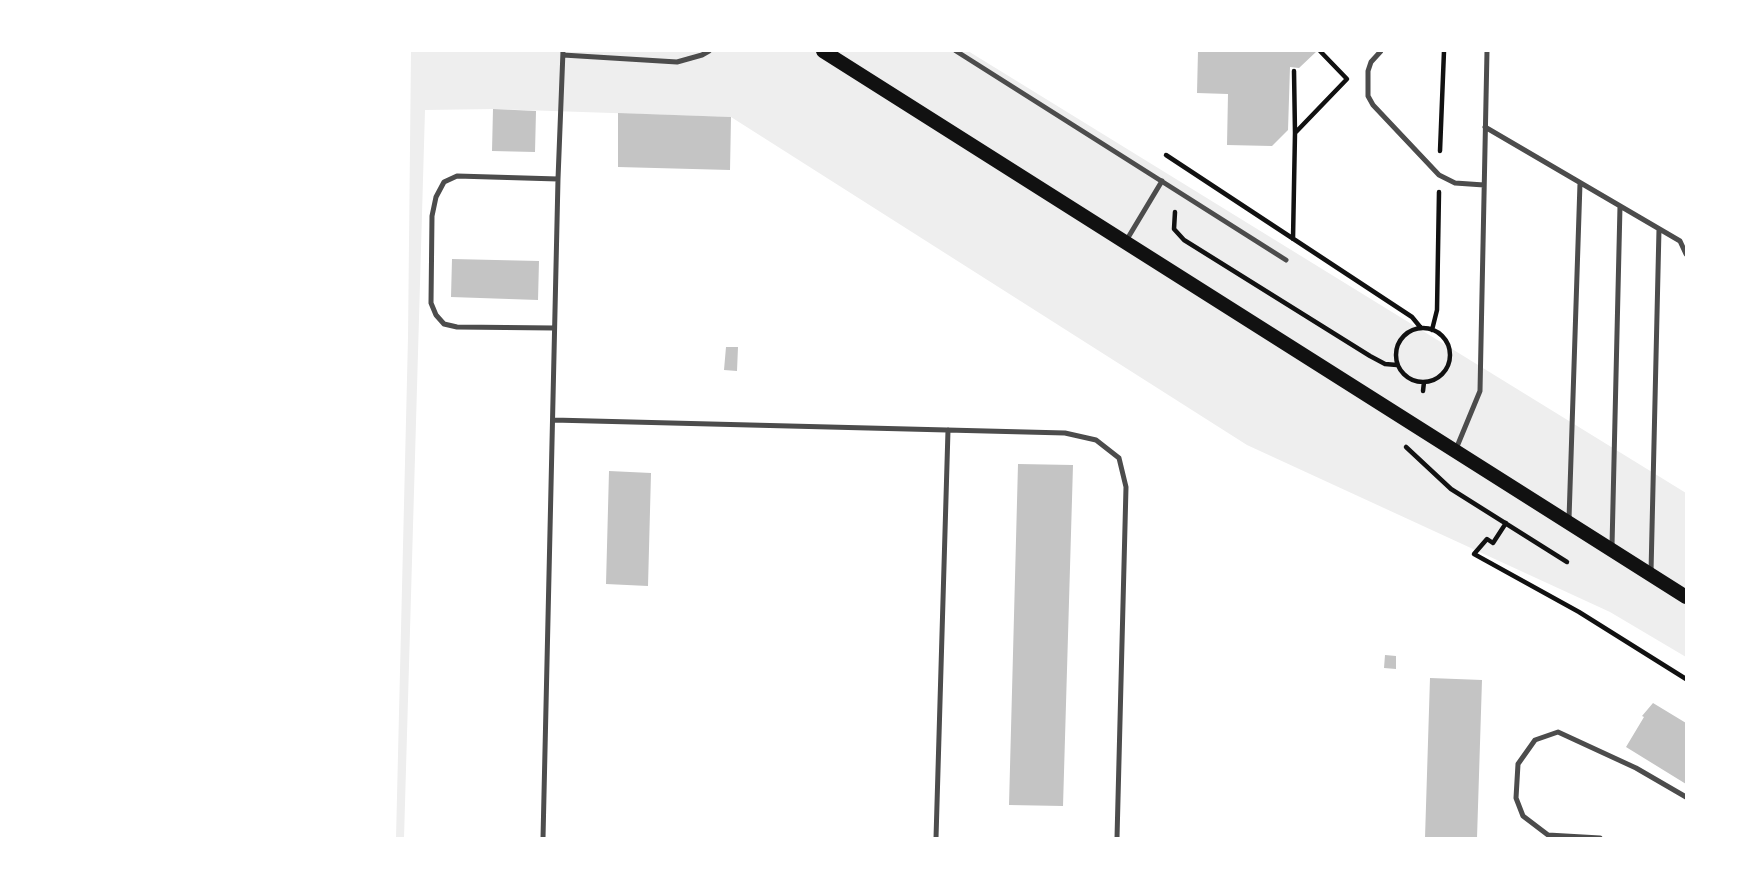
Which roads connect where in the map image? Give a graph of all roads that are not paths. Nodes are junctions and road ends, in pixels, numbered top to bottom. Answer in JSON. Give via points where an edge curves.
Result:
{"nodes":[{"id":1,"x":709,"y":51,"type":"edge"},
{"id":2,"x":823,"y":51,"type":"edge"},
{"id":3,"x":956,"y":51,"type":"edge"},
{"id":4,"x":1381,"y":51,"type":"edge"},
{"id":5,"x":1487,"y":51,"type":"edge"},
{"id":6,"x":563,"y":53,"type":"edge"},
{"id":7,"x":1485,"y":127,"type":"junction"},
{"id":8,"x":558,"y":178,"type":"junction"},
{"id":9,"x":1162,"y":181,"type":"junction"},
{"id":10,"x":1580,"y":183,"type":"junction"},
{"id":11,"x":1484,"y":185,"type":"junction"},
{"id":12,"x":1620,"y":206,"type":"junction"},
{"id":13,"x":1659,"y":229,"type":"junction"},
{"id":14,"x":1126,"y":241,"type":"junction"},
{"id":15,"x":1686,"y":254,"type":"edge"},
{"id":16,"x":1286,"y":260,"type":"dead end"},
{"id":17,"x":554,"y":328,"type":"junction"},
{"id":18,"x":553,"y":420,"type":"junction"},
{"id":19,"x":948,"y":430,"type":"junction"},
{"id":20,"x":1456,"y":449,"type":"junction"},
{"id":21,"x":1569,"y":521,"type":"junction"},
{"id":22,"x":1612,"y":549,"type":"junction"},
{"id":23,"x":1651,"y":574,"type":"junction"},
{"id":24,"x":1686,"y":597,"type":"edge"},
{"id":25,"x":1686,"y":797,"type":"edge"},
{"id":26,"x":543,"y":838,"type":"edge"},
{"id":27,"x":936,"y":838,"type":"edge"},
{"id":28,"x":1117,"y":838,"type":"edge"},
{"id":29,"x":1600,"y":838,"type":"edge"}],
"edges":[{"from":1,"to":6,"type":"lane","via":[[677,62]]},
{"from":2,"to":14,"type":"main road"},
{"from":3,"to":9,"type":"lane"},
{"from":4,"to":11,"type":"lane","via":[[1371,62],[1367,84],[1368,96],[1381,115],[1439,175],[1455,183]]},
{"from":5,"to":7,"type":"lane"},
{"from":6,"to":8,"type":"lane"},
{"from":7,"to":10,"type":"lane"},
{"from":7,"to":11,"type":"lane"},
{"from":8,"to":17,"type":"lane"},
{"from":8,"to":17,"type":"lane","via":[[457,176],[444,182],[432,216],[431,303],[444,324]]},
{"from":9,"to":14,"type":"lane"},
{"from":9,"to":16,"type":"lane"},
{"from":10,"to":12,"type":"lane"},
{"from":10,"to":21,"type":"lane"},
{"from":11,"to":20,"type":"lane","via":[[1480,391]]},
{"from":12,"to":13,"type":"lane"},
{"from":12,"to":22,"type":"lane"},
{"from":13,"to":15,"type":"lane","via":[[1680,241]]},
{"from":13,"to":23,"type":"lane"},
{"from":14,"to":20,"type":"main road"},
{"from":17,"to":18,"type":"lane"},
{"from":18,"to":19,"type":"lane"},
{"from":18,"to":26,"type":"lane"},
{"from":19,"to":27,"type":"lane"},
{"from":19,"to":28,"type":"lane","via":[[1065,433],[1096,440],[1119,458],[1126,487]]},
{"from":20,"to":21,"type":"main road"},
{"from":21,"to":22,"type":"main road"},
{"from":22,"to":23,"type":"main road"},
{"from":23,"to":24,"type":"main road"},
{"from":25,"to":29,"type":"lane","via":[[1558,732],[1535,740],[1518,764],[1516,798],[1523,816],[1548,835]]}]}
